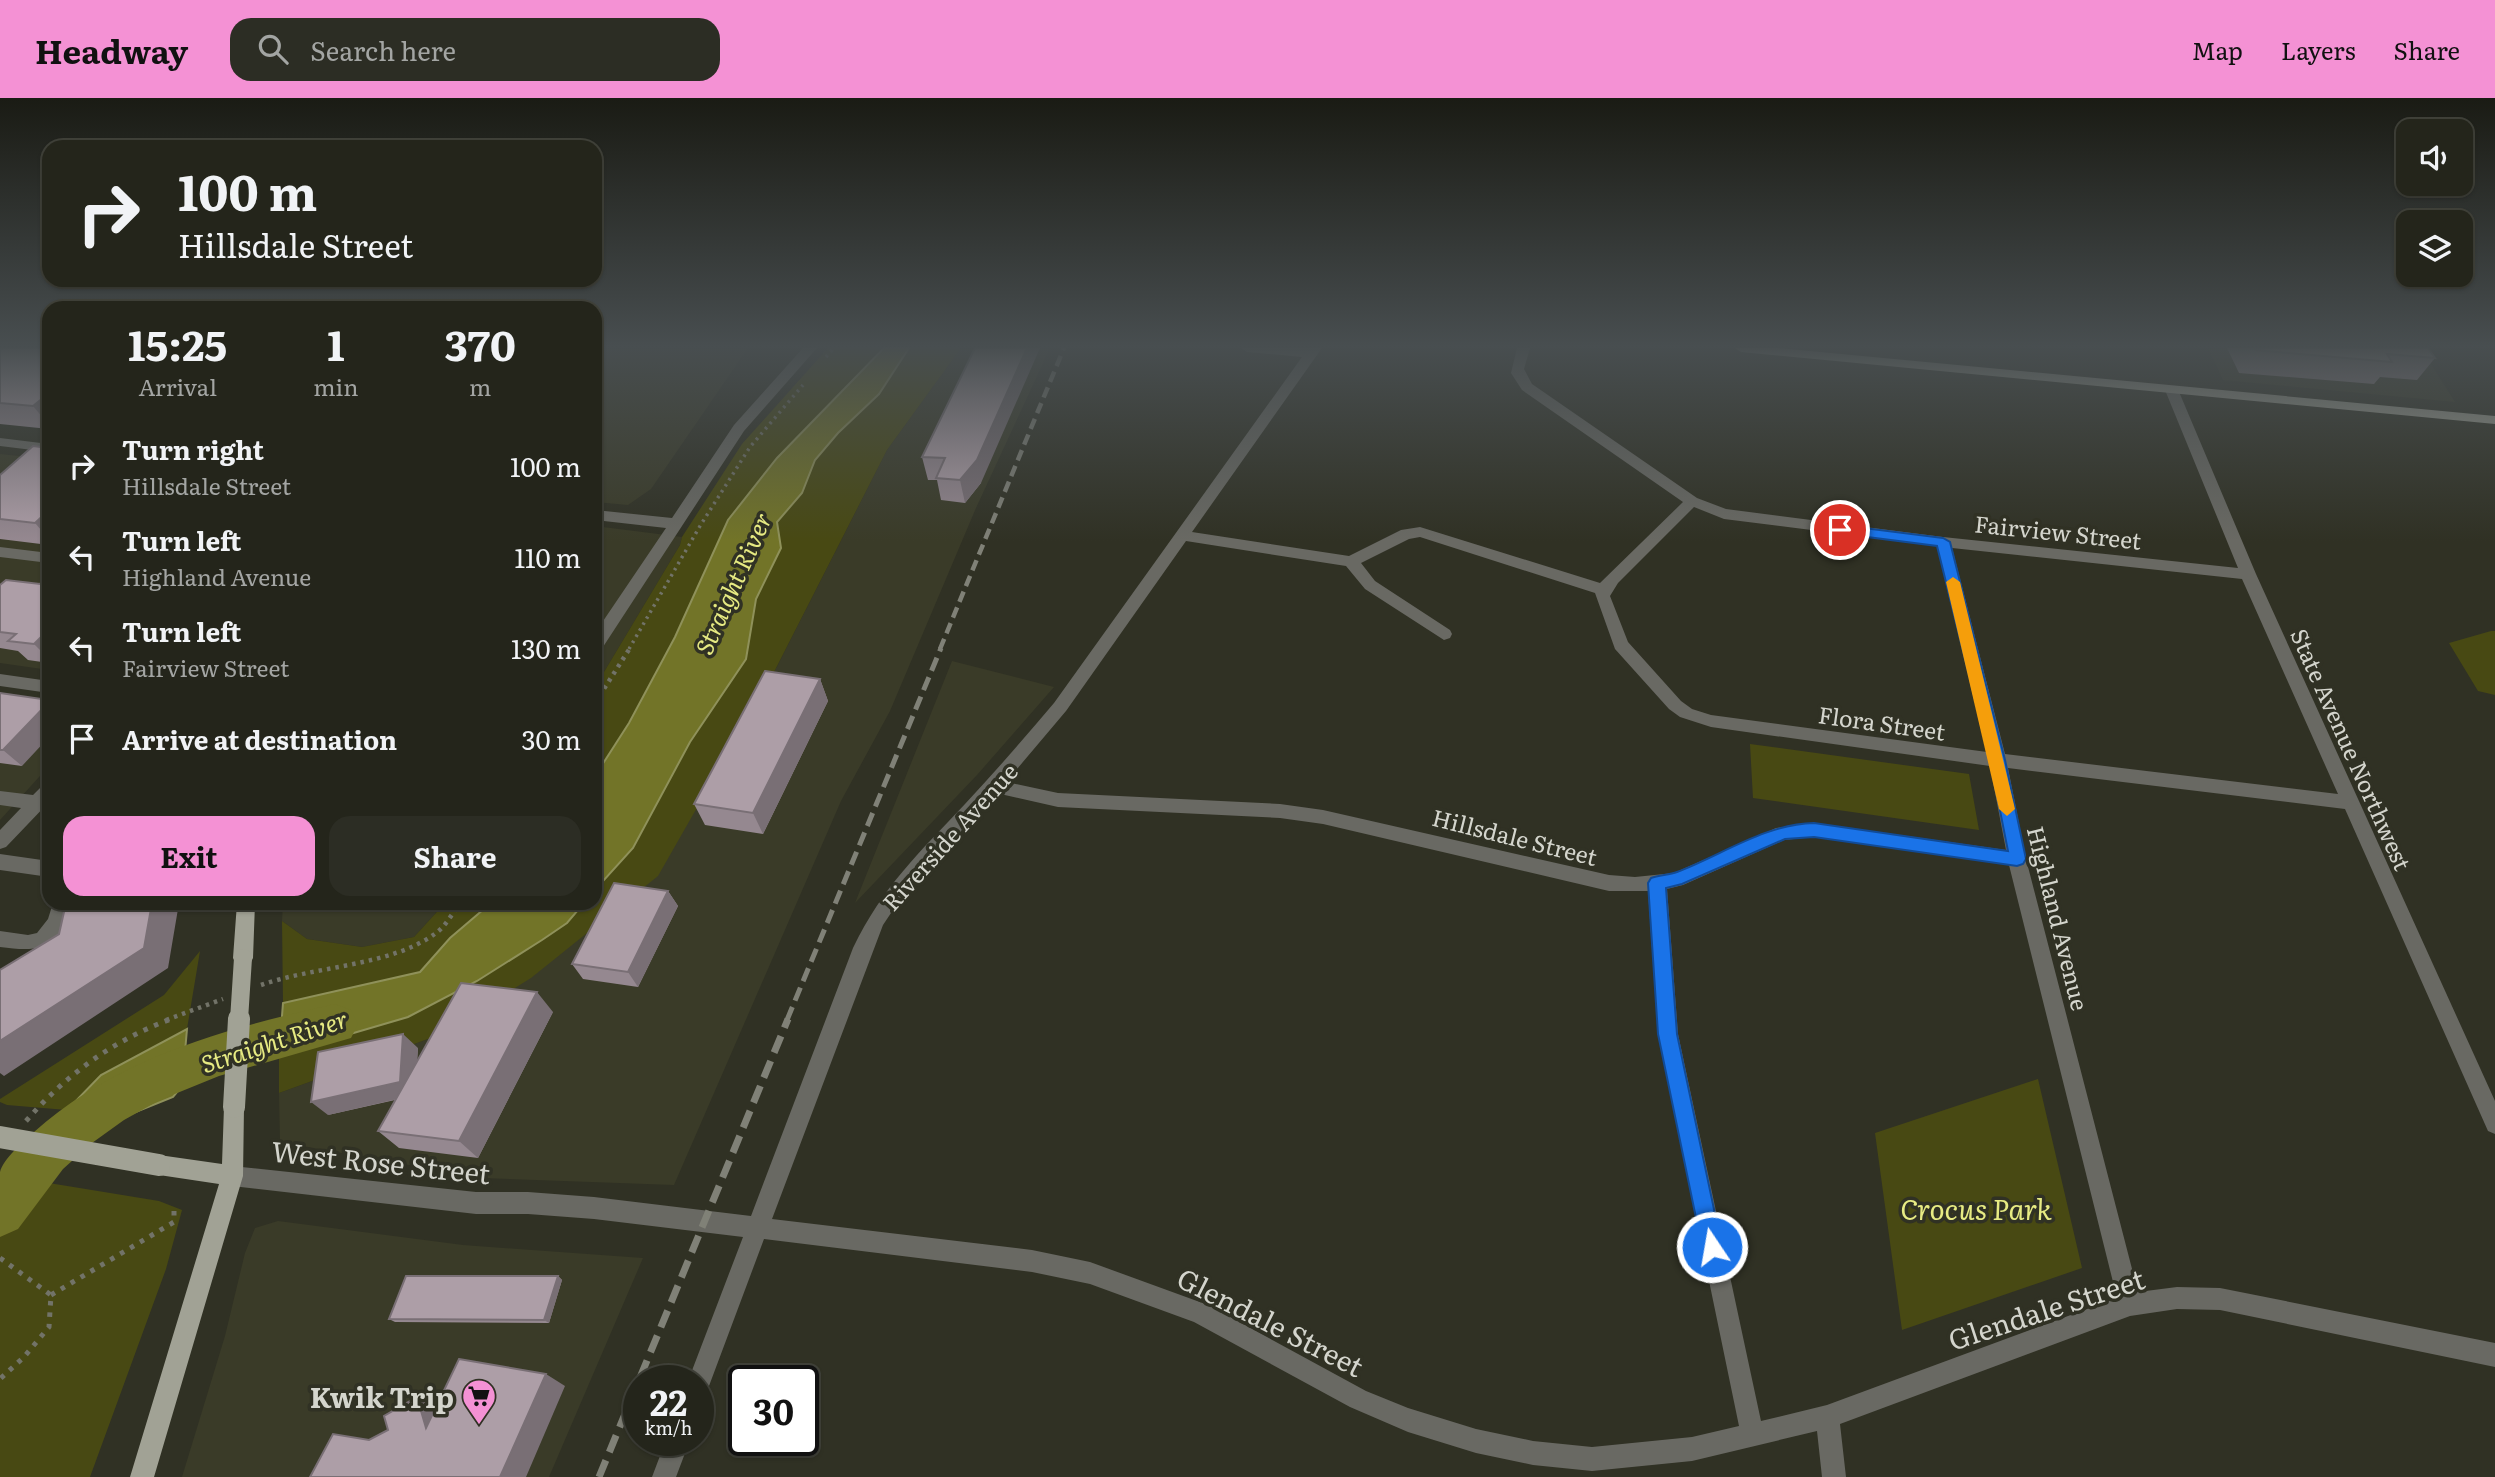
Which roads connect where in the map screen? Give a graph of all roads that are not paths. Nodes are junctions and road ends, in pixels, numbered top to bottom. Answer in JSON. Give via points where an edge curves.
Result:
{"nodes":[{"id":1,"x":753,"y":412,"type":"edge"},
{"id":2,"x":1269,"y":412,"type":"edge"},
{"id":3,"x":1566,"y":412,"type":"edge"},
{"id":4,"x":2181,"y":412,"type":"edge"},
{"id":5,"x":2413,"y":412,"type":"edge"},
{"id":6,"x":2495,"y":420,"type":"edge"},
{"id":7,"x":0,"y":442,"type":"edge"},
{"id":8,"x":42,"y":447,"type":"edge"},
{"id":9,"x":1692,"y":501,"type":"junction"},
{"id":10,"x":602,"y":516,"type":"edge"},
{"id":11,"x":677,"y":524,"type":"junction"},
{"id":12,"x":1182,"y":535,"type":"junction"},
{"id":13,"x":1943,"y":542,"type":"junction"},
{"id":14,"x":0,"y":552,"type":"edge"},
{"id":15,"x":42,"y":557,"type":"edge"},
{"id":16,"x":1351,"y":561,"type":"junction"},
{"id":17,"x":2248,"y":574,"type":"junction"},
{"id":18,"x":1603,"y":590,"type":"junction"},
{"id":19,"x":1444,"y":634,"type":"dead end"},
{"id":20,"x":602,"y":636,"type":"edge"},
{"id":21,"x":0,"y":680,"type":"edge"},
{"id":22,"x":42,"y":686,"type":"edge"},
{"id":23,"x":1998,"y":760,"type":"junction"},
{"id":24,"x":993,"y":786,"type":"junction"},
{"id":25,"x":42,"y":797,"type":"edge"},
{"id":26,"x":0,"y":798,"type":"edge"},
{"id":27,"x":42,"y":798,"type":"edge"},
{"id":28,"x":2351,"y":803,"type":"junction"},
{"id":29,"x":3,"y":836,"type":"edge"},
{"id":30,"x":2017,"y":859,"type":"junction"},
{"id":31,"x":0,"y":862,"type":"edge"},
{"id":32,"x":42,"y":868,"type":"edge"},
{"id":33,"x":1657,"y":883,"type":"junction"},
{"id":34,"x":60,"y":910,"type":"edge"},
{"id":35,"x":246,"y":910,"type":"edge"},
{"id":36,"x":0,"y":939,"type":"edge"},
{"id":37,"x":2495,"y":1124,"type":"edge"},
{"id":38,"x":0,"y":1137,"type":"edge"},
{"id":39,"x":232,"y":1177,"type":"junction"},
{"id":40,"x":758,"y":1228,"type":"junction"},
{"id":41,"x":2130,"y":1305,"type":"junction"},
{"id":42,"x":2495,"y":1354,"type":"edge"},
{"id":43,"x":706,"y":1365,"type":"edge"},
{"id":44,"x":1827,"y":1417,"type":"junction"},
{"id":45,"x":1752,"y":1433,"type":"junction"},
{"id":46,"x":672,"y":1456,"type":"edge"},
{"id":47,"x":142,"y":1475,"type":"edge"},
{"id":48,"x":664,"y":1477,"type":"edge"},
{"id":49,"x":1834,"y":1477,"type":"edge"}],
"edges":[{"from":1,"to":11,"type":"street"},
{"from":2,"to":12,"type":"street","name":"Riverside Avenue"},
{"from":3,"to":9,"type":"street","name":"Fairview Street"},
{"from":4,"to":17,"type":"street","name":"State Avenue Northwest"},
{"from":5,"to":6,"type":"main road"},
{"from":7,"to":8,"type":"street"},
{"from":9,"to":13,"type":"street","name":"Fairview Street","via":[[1738,517]]},
{"from":9,"to":18,"type":"street"},
{"from":10,"to":11,"type":"street"},
{"from":11,"to":20,"type":"street"},
{"from":12,"to":16,"type":"street"},
{"from":12,"to":24,"type":"street","name":"Riverside Avenue","via":[[1060,707]]},
{"from":13,"to":17,"type":"street","name":"Fairview Street"},
{"from":13,"to":23,"type":"street","name":"Highland Avenue"},
{"from":14,"to":15,"type":"street"},
{"from":16,"to":18,"type":"street","via":[[1406,534],[1420,532]]},
{"from":16,"to":19,"type":"street","via":[[1370,585]]},
{"from":17,"to":28,"type":"street","name":"State Avenue Northwest"},
{"from":18,"to":23,"type":"street","name":"Flora Street","via":[[1602,602],[1621,645],[1686,713],[1711,721]]},
{"from":21,"to":22,"type":"street"},
{"from":23,"to":28,"type":"street","name":"Flora Street"},
{"from":23,"to":30,"type":"street","name":"Highland Avenue"},
{"from":24,"to":33,"type":"street","name":"Hillsdale Street","via":[[1058,800],[1323,817],[1609,883]]},
{"from":24,"to":40,"type":"street","name":"Riverside Avenue","via":[[898,887],[876,920]]},
{"from":25,"to":26,"type":"street"},
{"from":27,"to":29,"type":"street"},
{"from":28,"to":37,"type":"street","name":"State Avenue Northwest"},
{"from":30,"to":33,"type":"street","name":"Hillsdale Street","via":[[1798,830],[1676,880]]},
{"from":30,"to":41,"type":"street","name":"Highland Avenue"},
{"from":31,"to":32,"type":"street"},
{"from":33,"to":45,"type":"street","via":[[1668,1034]]},
{"from":34,"to":36,"type":"street","via":[[43,940]]},
{"from":35,"to":39,"type":"main road","bridge":true},
{"from":38,"to":39,"type":"main road","name":"West Rose Street","bridge":true},
{"from":39,"to":40,"type":"street","name":"West Rose Street","via":[[476,1203],[594,1208]]},
{"from":39,"to":47,"type":"main road"},
{"from":40,"to":43,"type":"street","name":"Riverside Avenue"},
{"from":40,"to":45,"type":"street","name":"Glendale Street","via":[[1032,1261],[1090,1273],[1200,1313],[1358,1399],[1408,1420],[1533,1453],[1592,1459],[1644,1456]]},
{"from":41,"to":42,"type":"street","name":"Glendale Street","via":[[2177,1298],[2220,1299]]},
{"from":41,"to":44,"type":"street","name":"Glendale Street"},
{"from":44,"to":45,"type":"street","name":"Glendale Street"},
{"from":44,"to":49,"type":"street"},
{"from":46,"to":48,"type":"street"}]}
